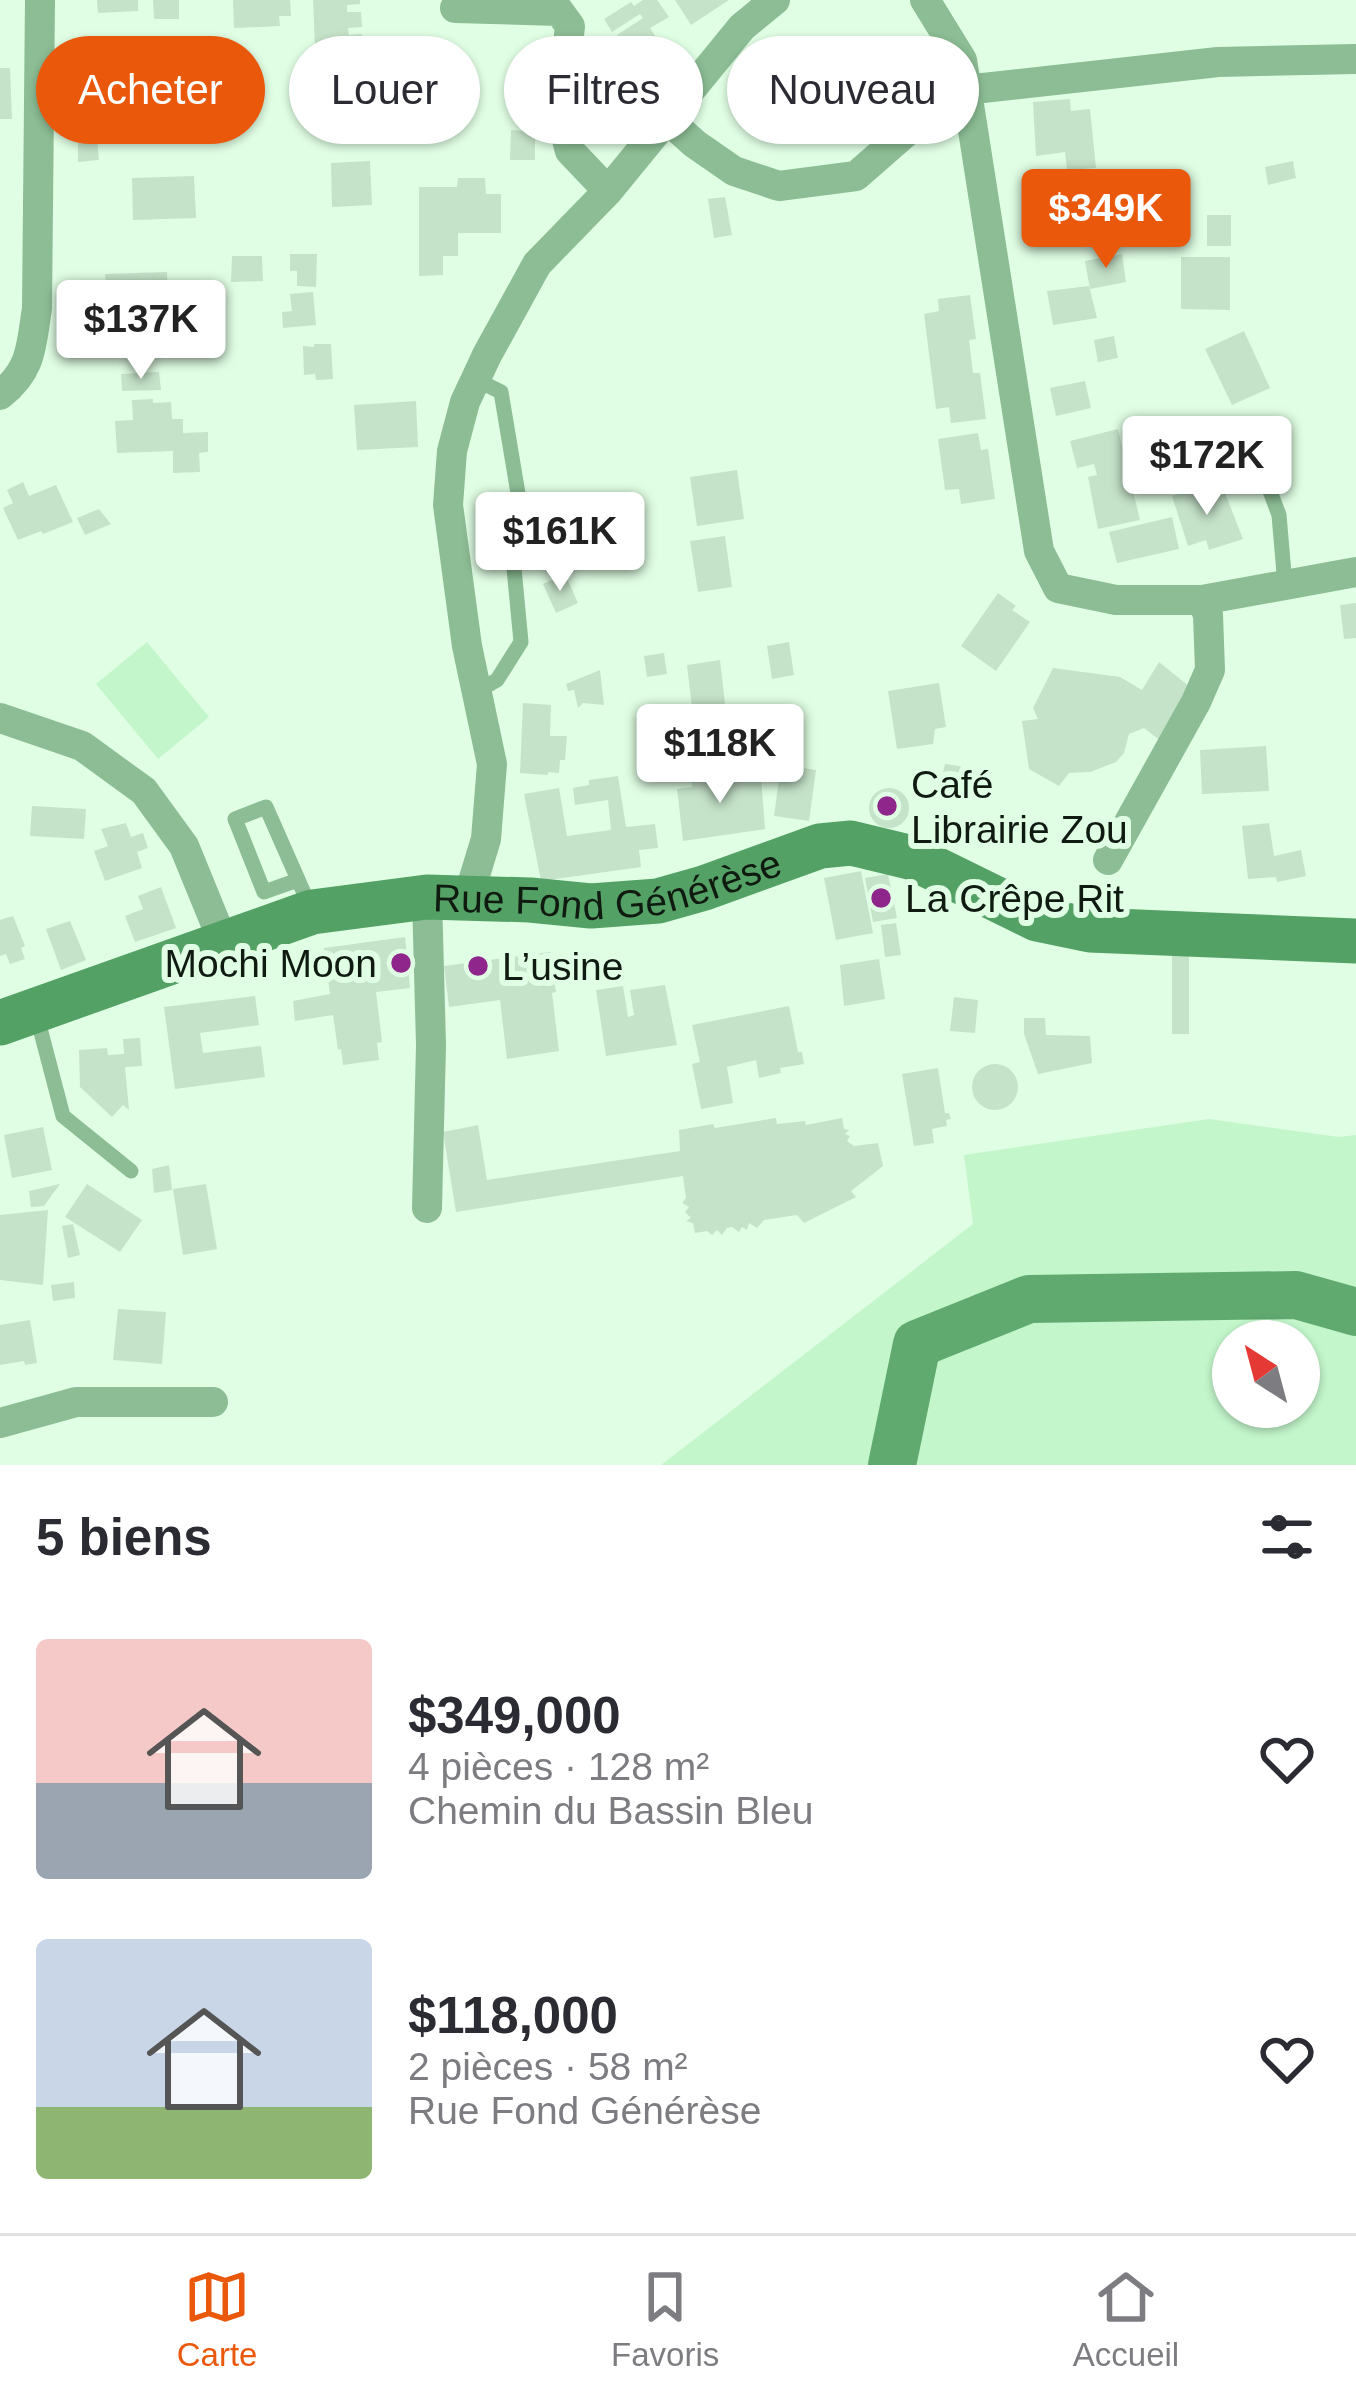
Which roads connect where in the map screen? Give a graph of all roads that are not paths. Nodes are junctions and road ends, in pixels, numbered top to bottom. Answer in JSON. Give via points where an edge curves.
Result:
{"nodes":[{"id":1,"x":40,"y":0,"type":"edge"},
{"id":2,"x":775,"y":0,"type":"edge"},
{"id":3,"x":925,"y":0,"type":"edge"},
{"id":4,"x":455,"y":8,"type":"dead end"},
{"id":5,"x":947,"y":36,"type":"edge"},
{"id":6,"x":1356,"y":59,"type":"edge"},
{"id":7,"x":703,"y":75,"type":"edge"},
{"id":8,"x":979,"y":88,"type":"edge"},
{"id":9,"x":646,"y":144,"type":"edge"},
{"id":10,"x":694,"y":144,"type":"edge"},
{"id":11,"x":892,"y":144,"type":"edge"},
{"id":12,"x":974,"y":144,"type":"edge"},
{"id":13,"x":608,"y":190,"type":"junction"},
{"id":14,"x":476,"y":379,"type":"junction"},
{"id":15,"x":0,"y":395,"type":"edge"},
{"id":16,"x":1252,"y":443,"type":"dead end"},
{"id":17,"x":1356,"y":572,"type":"edge"},
{"id":18,"x":1286,"y":585,"type":"junction"},
{"id":19,"x":1202,"y":600,"type":"junction"},
{"id":20,"x":476,"y":692,"type":"junction"},
{"id":21,"x":0,"y":718,"type":"edge"},
{"id":22,"x":1108,"y":860,"type":"dead end"},
{"id":23,"x":305,"y":896,"type":"junction"},
{"id":24,"x":447,"y":897,"type":"junction"},
{"id":25,"x":1356,"y":941,"type":"edge"},
{"id":26,"x":224,"y":944,"type":"junction"},
{"id":27,"x":17,"y":1017,"type":"edge"},
{"id":28,"x":130,"y":1171,"type":"dead end"},
{"id":29,"x":427,"y":1208,"type":"dead end"},
{"id":30,"x":213,"y":1402,"type":"dead end"},
{"id":31,"x":0,"y":1423,"type":"edge"}],
"edges":[{"from":1,"to":15,"type":"street","via":[[37,308],[29,358]]},
{"from":2,"to":7,"type":"street"},
{"from":3,"to":5,"type":"street"},
{"from":4,"to":13,"type":"street","via":[[559,11],[570,26],[560,114],[570,151]]},
{"from":6,"to":8,"type":"street","via":[[1218,62]]},
{"from":9,"to":13,"type":"street"},
{"from":10,"to":11,"type":"street","via":[[734,171],[779,185],[856,176]]},
{"from":12,"to":19,"type":"street","via":[[1040,551],[1058,587],[1116,600]]},
{"from":13,"to":14,"type":"street","via":[[537,264]]},
{"from":14,"to":20,"type":"street","via":[[452,452],[448,505]]},
{"from":14,"to":20,"type":"lane","via":[[501,392],[525,535],[513,558],[521,642],[497,680]]},
{"from":16,"to":18,"type":"lane","via":[[1280,515]]},
{"from":17,"to":18,"type":"street"},
{"from":18,"to":19,"type":"street"},
{"from":19,"to":22,"type":"street","via":[[1210,670]]},
{"from":20,"to":24,"type":"street","via":[[492,764],[486,839]]},
{"from":21,"to":26,"type":"street","via":[[82,746],[144,791],[184,846]]},
{"from":23,"to":23,"type":"lane","via":[[266,807],[235,819],[264,892]]},
{"from":23,"to":24,"type":"street","name":"Rue Fond Générèse"},
{"from":23,"to":26,"type":"street","name":"Rue Fond Générèse"},
{"from":24,"to":25,"type":"street","name":"Rue Fond Générèse","via":[[591,906],[658,901],[820,846],[851,843],[913,858],[1037,919],[1090,930]]},
{"from":24,"to":29,"type":"street","via":[[431,1045]]},
{"from":26,"to":27,"type":"street","name":"Rue Fond Générèse"},
{"from":27,"to":28,"type":"lane","via":[[63,1116]]},
{"from":30,"to":31,"type":"street","via":[[76,1402]]}]}
